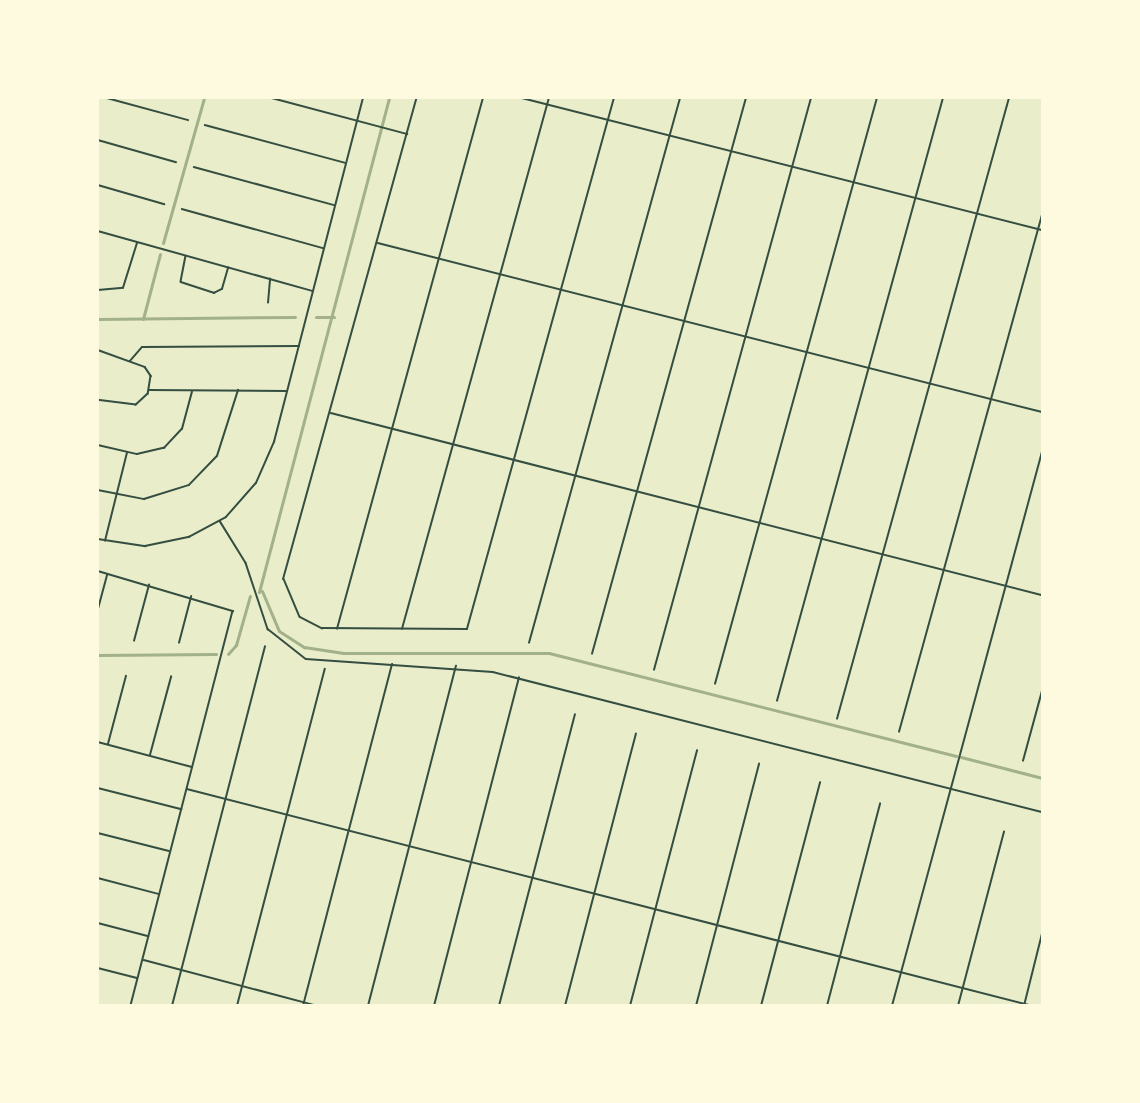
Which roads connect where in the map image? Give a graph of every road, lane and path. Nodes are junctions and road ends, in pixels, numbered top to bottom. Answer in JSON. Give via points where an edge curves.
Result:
{"nodes":[{"id":1,"x":107,"y":98,"type":"edge"},
{"id":2,"x":272,"y":98,"type":"edge"},
{"id":3,"x":363,"y":98,"type":"edge"},
{"id":4,"x":417,"y":98,"type":"edge"},
{"id":5,"x":483,"y":98,"type":"edge"},
{"id":6,"x":522,"y":98,"type":"edge"},
{"id":7,"x":549,"y":98,"type":"edge"},
{"id":8,"x":614,"y":98,"type":"edge"},
{"id":9,"x":680,"y":98,"type":"edge"},
{"id":10,"x":746,"y":98,"type":"edge"},
{"id":11,"x":811,"y":98,"type":"edge"},
{"id":12,"x":877,"y":98,"type":"edge"},
{"id":13,"x":943,"y":98,"type":"edge"},
{"id":14,"x":1009,"y":98,"type":"edge"},
{"id":15,"x":547,"y":104,"type":"junction"},
{"id":16,"x":188,"y":120,"type":"dead end"},
{"id":17,"x":608,"y":120,"type":"junction"},
{"id":18,"x":357,"y":121,"type":"junction"},
{"id":19,"x":205,"y":124,"type":"dead end"},
{"id":20,"x":407,"y":135,"type":"junction"},
{"id":21,"x":670,"y":135,"type":"junction"},
{"id":22,"x":98,"y":140,"type":"edge"},
{"id":23,"x":731,"y":151,"type":"junction"},
{"id":24,"x":176,"y":162,"type":"dead end"},
{"id":25,"x":346,"y":163,"type":"junction"},
{"id":26,"x":792,"y":166,"type":"junction"},
{"id":27,"x":194,"y":167,"type":"dead end"},
{"id":28,"x":854,"y":182,"type":"junction"},
{"id":29,"x":98,"y":185,"type":"edge"},
{"id":30,"x":916,"y":198,"type":"junction"},
{"id":31,"x":164,"y":204,"type":"dead end"},
{"id":32,"x":335,"y":206,"type":"junction"},
{"id":33,"x":182,"y":209,"type":"dead end"},
{"id":34,"x":977,"y":213,"type":"junction"},
{"id":35,"x":1042,"y":215,"type":"edge"},
{"id":36,"x":1039,"y":229,"type":"junction"},
{"id":37,"x":1042,"y":230,"type":"edge"},
{"id":38,"x":98,"y":231,"type":"edge"},
{"id":39,"x":137,"y":242,"type":"junction"},
{"id":40,"x":377,"y":243,"type":"junction"},
{"id":41,"x":324,"y":248,"type":"junction"},
{"id":42,"x":186,"y":255,"type":"junction"},
{"id":43,"x":438,"y":258,"type":"junction"},
{"id":44,"x":228,"y":267,"type":"junction"},
{"id":45,"x":500,"y":274,"type":"junction"},
{"id":46,"x":270,"y":279,"type":"junction"},
{"id":47,"x":98,"y":290,"type":"edge"},
{"id":48,"x":561,"y":290,"type":"junction"},
{"id":49,"x":313,"y":291,"type":"junction"},
{"id":50,"x":268,"y":303,"type":"dead end"},
{"id":51,"x":623,"y":305,"type":"junction"},
{"id":52,"x":684,"y":321,"type":"junction"},
{"id":53,"x":746,"y":337,"type":"junction"},
{"id":54,"x":299,"y":346,"type":"junction"},
{"id":55,"x":98,"y":350,"type":"edge"},
{"id":56,"x":807,"y":352,"type":"junction"},
{"id":57,"x":130,"y":362,"type":"junction"},
{"id":58,"x":868,"y":368,"type":"junction"},
{"id":59,"x":930,"y":384,"type":"junction"},
{"id":60,"x":149,"y":390,"type":"junction"},
{"id":61,"x":192,"y":390,"type":"junction"},
{"id":62,"x":238,"y":390,"type":"junction"},
{"id":63,"x":288,"y":391,"type":"junction"},
{"id":64,"x":992,"y":399,"type":"junction"},
{"id":65,"x":98,"y":400,"type":"edge"},
{"id":66,"x":1042,"y":412,"type":"edge"},
{"id":67,"x":330,"y":413,"type":"junction"},
{"id":68,"x":391,"y":429,"type":"junction"},
{"id":69,"x":98,"y":445,"type":"edge"},
{"id":70,"x":453,"y":445,"type":"junction"},
{"id":71,"x":128,"y":452,"type":"junction"},
{"id":72,"x":1042,"y":452,"type":"edge"},
{"id":73,"x":514,"y":460,"type":"junction"},
{"id":74,"x":576,"y":476,"type":"junction"},
{"id":75,"x":98,"y":490,"type":"edge"},
{"id":76,"x":637,"y":491,"type":"junction"},
{"id":77,"x":117,"y":495,"type":"junction"},
{"id":78,"x":698,"y":507,"type":"junction"},
{"id":79,"x":220,"y":521,"type":"junction"},
{"id":80,"x":760,"y":523,"type":"junction"},
{"id":81,"x":821,"y":538,"type":"junction"},
{"id":82,"x":98,"y":539,"type":"edge"},
{"id":83,"x":105,"y":541,"type":"junction"},
{"id":84,"x":883,"y":554,"type":"junction"},
{"id":85,"x":944,"y":570,"type":"junction"},
{"id":86,"x":98,"y":571,"type":"edge"},
{"id":87,"x":107,"y":574,"type":"junction"},
{"id":88,"x":149,"y":585,"type":"junction"},
{"id":89,"x":1006,"y":585,"type":"junction"},
{"id":90,"x":1042,"y":595,"type":"edge"},
{"id":91,"x":191,"y":596,"type":"junction"},
{"id":92,"x":98,"y":609,"type":"edge"},
{"id":93,"x":337,"y":630,"type":"junction"},
{"id":94,"x":402,"y":630,"type":"junction"},
{"id":95,"x":134,"y":641,"type":"dead end"},
{"id":96,"x":179,"y":643,"type":"dead end"},
{"id":97,"x":529,"y":643,"type":"dead end"},
{"id":98,"x":265,"y":647,"type":"dead end"},
{"id":99,"x":592,"y":654,"type":"dead end"},
{"id":100,"x":392,"y":664,"type":"junction"},
{"id":101,"x":456,"y":666,"type":"junction"},
{"id":102,"x":325,"y":669,"type":"dead end"},
{"id":103,"x":654,"y":670,"type":"dead end"},
{"id":104,"x":126,"y":676,"type":"dead end"},
{"id":105,"x":171,"y":677,"type":"dead end"},
{"id":106,"x":519,"y":678,"type":"junction"},
{"id":107,"x":715,"y":684,"type":"dead end"},
{"id":108,"x":1042,"y":691,"type":"edge"},
{"id":109,"x":777,"y":701,"type":"dead end"},
{"id":110,"x":575,"y":716,"type":"dead end"},
{"id":111,"x":837,"y":719,"type":"dead end"},
{"id":112,"x":899,"y":732,"type":"dead end"},
{"id":113,"x":636,"y":734,"type":"dead end"},
{"id":114,"x":98,"y":742,"type":"edge"},
{"id":115,"x":108,"y":745,"type":"junction"},
{"id":116,"x":697,"y":751,"type":"dead end"},
{"id":117,"x":150,"y":756,"type":"junction"},
{"id":118,"x":1023,"y":761,"type":"dead end"},
{"id":119,"x":759,"y":764,"type":"dead end"},
{"id":120,"x":193,"y":767,"type":"junction"},
{"id":121,"x":820,"y":783,"type":"dead end"},
{"id":122,"x":98,"y":788,"type":"edge"},
{"id":123,"x":187,"y":789,"type":"junction"},
{"id":124,"x":950,"y":789,"type":"junction"},
{"id":125,"x":225,"y":799,"type":"junction"},
{"id":126,"x":880,"y":804,"type":"dead end"},
{"id":127,"x":182,"y":809,"type":"junction"},
{"id":128,"x":1042,"y":812,"type":"edge"},
{"id":129,"x":287,"y":815,"type":"junction"},
{"id":130,"x":348,"y":831,"type":"junction"},
{"id":131,"x":1004,"y":832,"type":"dead end"},
{"id":132,"x":98,"y":833,"type":"edge"},
{"id":133,"x":409,"y":846,"type":"junction"},
{"id":134,"x":171,"y":852,"type":"junction"},
{"id":135,"x":471,"y":862,"type":"junction"},
{"id":136,"x":98,"y":878,"type":"edge"},
{"id":137,"x":533,"y":878,"type":"junction"},
{"id":138,"x":160,"y":894,"type":"junction"},
{"id":139,"x":594,"y":894,"type":"junction"},
{"id":140,"x":656,"y":910,"type":"junction"},
{"id":141,"x":98,"y":923,"type":"edge"},
{"id":142,"x":717,"y":925,"type":"junction"},
{"id":143,"x":1042,"y":934,"type":"edge"},
{"id":144,"x":149,"y":936,"type":"junction"},
{"id":145,"x":778,"y":941,"type":"junction"},
{"id":146,"x":840,"y":957,"type":"junction"},
{"id":147,"x":143,"y":960,"type":"junction"},
{"id":148,"x":98,"y":968,"type":"edge"},
{"id":149,"x":181,"y":970,"type":"junction"},
{"id":150,"x":901,"y":973,"type":"junction"},
{"id":151,"x":138,"y":979,"type":"junction"},
{"id":152,"x":243,"y":986,"type":"junction"},
{"id":153,"x":963,"y":988,"type":"junction"},
{"id":154,"x":303,"y":1002,"type":"junction"},
{"id":155,"x":1024,"y":1004,"type":"edge"},
{"id":156,"x":131,"y":1005,"type":"edge"},
{"id":157,"x":172,"y":1005,"type":"edge"},
{"id":158,"x":237,"y":1005,"type":"edge"},
{"id":159,"x":303,"y":1005,"type":"edge"},
{"id":160,"x":318,"y":1005,"type":"edge"},
{"id":161,"x":368,"y":1005,"type":"edge"},
{"id":162,"x":434,"y":1005,"type":"edge"},
{"id":163,"x":499,"y":1005,"type":"edge"},
{"id":164,"x":565,"y":1005,"type":"edge"},
{"id":165,"x":630,"y":1005,"type":"edge"},
{"id":166,"x":696,"y":1005,"type":"edge"},
{"id":167,"x":761,"y":1005,"type":"edge"},
{"id":168,"x":827,"y":1005,"type":"edge"},
{"id":169,"x":892,"y":1005,"type":"edge"},
{"id":170,"x":958,"y":1005,"type":"edge"},
{"id":171,"x":1033,"y":1005,"type":"edge"}],
"edges":[{"from":1,"to":16,"type":"street"},
{"from":2,"to":18,"type":"street"},
{"from":3,"to":18,"type":"street"},
{"from":4,"to":20,"type":"street"},
{"from":5,"to":43,"type":"street"},
{"from":6,"to":15,"type":"street"},
{"from":7,"to":15,"type":"street"},
{"from":8,"to":17,"type":"street"},
{"from":9,"to":21,"type":"street"},
{"from":10,"to":23,"type":"street"},
{"from":11,"to":26,"type":"street"},
{"from":12,"to":28,"type":"street"},
{"from":13,"to":30,"type":"street"},
{"from":14,"to":34,"type":"street"},
{"from":15,"to":17,"type":"street"},
{"from":15,"to":45,"type":"street"},
{"from":17,"to":21,"type":"street"},
{"from":17,"to":48,"type":"street"},
{"from":18,"to":20,"type":"street"},
{"from":18,"to":25,"type":"street"},
{"from":19,"to":25,"type":"street"},
{"from":20,"to":40,"type":"street"},
{"from":21,"to":23,"type":"street"},
{"from":21,"to":51,"type":"street"},
{"from":22,"to":24,"type":"street"},
{"from":23,"to":26,"type":"street"},
{"from":23,"to":52,"type":"street"},
{"from":25,"to":32,"type":"street"},
{"from":26,"to":28,"type":"street"},
{"from":26,"to":53,"type":"street"},
{"from":27,"to":32,"type":"street"},
{"from":28,"to":30,"type":"street"},
{"from":28,"to":56,"type":"street"},
{"from":29,"to":31,"type":"street"},
{"from":30,"to":34,"type":"street"},
{"from":30,"to":58,"type":"street"},
{"from":32,"to":41,"type":"street"},
{"from":33,"to":41,"type":"street"},
{"from":34,"to":36,"type":"street"},
{"from":34,"to":59,"type":"street"},
{"from":35,"to":36,"type":"street"},
{"from":36,"to":37,"type":"street"},
{"from":36,"to":64,"type":"street"},
{"from":38,"to":39,"type":"street"},
{"from":39,"to":42,"type":"street"},
{"from":39,"to":47,"type":"street","via":[[123,288]]},
{"from":40,"to":43,"type":"street"},
{"from":40,"to":67,"type":"street"},
{"from":41,"to":49,"type":"street"},
{"from":42,"to":44,"type":"street"},
{"from":42,"to":44,"type":"street","via":[[181,282],[214,293],[220,292]]},
{"from":43,"to":45,"type":"street"},
{"from":43,"to":68,"type":"street"},
{"from":44,"to":46,"type":"street"},
{"from":45,"to":48,"type":"street"},
{"from":45,"to":70,"type":"street"},
{"from":46,"to":49,"type":"street"},
{"from":46,"to":50,"type":"street"},
{"from":48,"to":51,"type":"street"},
{"from":48,"to":73,"type":"street"},
{"from":49,"to":54,"type":"street"},
{"from":51,"to":52,"type":"street"},
{"from":51,"to":74,"type":"street"},
{"from":52,"to":53,"type":"street"},
{"from":52,"to":76,"type":"street"},
{"from":53,"to":56,"type":"street"},
{"from":53,"to":78,"type":"street"},
{"from":54,"to":57,"type":"street","via":[[142,347]]},
{"from":54,"to":63,"type":"street"},
{"from":55,"to":57,"type":"street"},
{"from":56,"to":58,"type":"street"},
{"from":56,"to":80,"type":"street"},
{"from":57,"to":60,"type":"street","via":[[150,372]]},
{"from":58,"to":59,"type":"street"},
{"from":58,"to":81,"type":"street"},
{"from":59,"to":64,"type":"street"},
{"from":59,"to":84,"type":"street"},
{"from":60,"to":61,"type":"street"},
{"from":60,"to":65,"type":"street","via":[[130,407]]},
{"from":61,"to":62,"type":"street"},
{"from":61,"to":71,"type":"street","via":[[173,442],[148,454]]},
{"from":62,"to":63,"type":"street"},
{"from":62,"to":77,"type":"street","via":[[222,447],[200,476],[158,497]]},
{"from":63,"to":79,"type":"street","via":[[264,469]]},
{"from":64,"to":66,"type":"street"},
{"from":64,"to":85,"type":"street"},
{"from":67,"to":68,"type":"street"},
{"from":67,"to":93,"type":"street","via":[[284,579],[303,619]]},
{"from":68,"to":70,"type":"street"},
{"from":68,"to":93,"type":"street"},
{"from":69,"to":71,"type":"street"},
{"from":70,"to":73,"type":"street"},
{"from":70,"to":94,"type":"street"},
{"from":71,"to":77,"type":"street"},
{"from":72,"to":89,"type":"street"},
{"from":73,"to":74,"type":"street"},
{"from":73,"to":94,"type":"street","via":[[467,629]]},
{"from":74,"to":76,"type":"street"},
{"from":74,"to":97,"type":"street"},
{"from":75,"to":77,"type":"street"},
{"from":76,"to":78,"type":"street"},
{"from":76,"to":99,"type":"street"},
{"from":77,"to":83,"type":"street"},
{"from":78,"to":80,"type":"street"},
{"from":78,"to":103,"type":"street"},
{"from":79,"to":83,"type":"street","via":[[163,544]]},
{"from":79,"to":100,"type":"street","via":[[246,562],[264,622],[282,645],[314,662]]},
{"from":80,"to":81,"type":"street"},
{"from":80,"to":107,"type":"street"},
{"from":81,"to":84,"type":"street"},
{"from":81,"to":109,"type":"street"},
{"from":82,"to":83,"type":"street"},
{"from":84,"to":85,"type":"street"},
{"from":84,"to":111,"type":"street"},
{"from":85,"to":89,"type":"street"},
{"from":85,"to":112,"type":"street"},
{"from":86,"to":87,"type":"street"},
{"from":87,"to":88,"type":"street"},
{"from":87,"to":92,"type":"street"},
{"from":88,"to":91,"type":"street"},
{"from":88,"to":95,"type":"street"},
{"from":89,"to":90,"type":"street"},
{"from":89,"to":124,"type":"street"},
{"from":91,"to":96,"type":"street"},
{"from":91,"to":120,"type":"street","via":[[231,608]]},
{"from":93,"to":94,"type":"street"},
{"from":98,"to":125,"type":"street"},
{"from":100,"to":101,"type":"street"},
{"from":100,"to":130,"type":"street"},
{"from":101,"to":106,"type":"street"},
{"from":101,"to":133,"type":"street"},
{"from":102,"to":129,"type":"street"},
{"from":104,"to":115,"type":"street"},
{"from":105,"to":117,"type":"street"},
{"from":106,"to":124,"type":"street"},
{"from":106,"to":135,"type":"street"},
{"from":108,"to":118,"type":"street"},
{"from":110,"to":137,"type":"street"},
{"from":113,"to":139,"type":"street"},
{"from":114,"to":115,"type":"street"},
{"from":115,"to":117,"type":"street"},
{"from":116,"to":140,"type":"street"},
{"from":117,"to":120,"type":"street"},
{"from":119,"to":142,"type":"street"},
{"from":120,"to":123,"type":"street"},
{"from":121,"to":145,"type":"street"},
{"from":122,"to":127,"type":"street"},
{"from":123,"to":125,"type":"street"},
{"from":123,"to":127,"type":"street"},
{"from":124,"to":128,"type":"street"},
{"from":124,"to":150,"type":"street"},
{"from":125,"to":129,"type":"street"},
{"from":125,"to":149,"type":"street"},
{"from":126,"to":146,"type":"street"},
{"from":127,"to":134,"type":"street"},
{"from":129,"to":130,"type":"street"},
{"from":129,"to":152,"type":"street"},
{"from":130,"to":133,"type":"street"},
{"from":130,"to":154,"type":"street"},
{"from":131,"to":153,"type":"street"},
{"from":132,"to":134,"type":"street"},
{"from":133,"to":135,"type":"street"},
{"from":133,"to":161,"type":"street"},
{"from":134,"to":138,"type":"street"},
{"from":135,"to":137,"type":"street"},
{"from":135,"to":162,"type":"street"},
{"from":136,"to":138,"type":"street"},
{"from":137,"to":139,"type":"street"},
{"from":137,"to":163,"type":"street"},
{"from":138,"to":144,"type":"street"},
{"from":139,"to":140,"type":"street"},
{"from":139,"to":164,"type":"street"},
{"from":140,"to":142,"type":"street"},
{"from":140,"to":165,"type":"street"},
{"from":141,"to":144,"type":"street"},
{"from":142,"to":145,"type":"street"},
{"from":142,"to":166,"type":"street"},
{"from":143,"to":155,"type":"street"},
{"from":144,"to":147,"type":"street"},
{"from":145,"to":146,"type":"street"},
{"from":145,"to":167,"type":"street"},
{"from":146,"to":150,"type":"street"},
{"from":146,"to":168,"type":"street"},
{"from":147,"to":149,"type":"street"},
{"from":147,"to":151,"type":"street"},
{"from":148,"to":151,"type":"street"},
{"from":149,"to":152,"type":"street"},
{"from":149,"to":157,"type":"street"},
{"from":150,"to":153,"type":"street"},
{"from":150,"to":169,"type":"street"},
{"from":151,"to":156,"type":"street"},
{"from":152,"to":154,"type":"street"},
{"from":152,"to":158,"type":"street"},
{"from":153,"to":155,"type":"street"},
{"from":153,"to":170,"type":"street"},
{"from":154,"to":159,"type":"street"},
{"from":154,"to":160,"type":"street"},
{"from":155,"to":171,"type":"street"}]}
